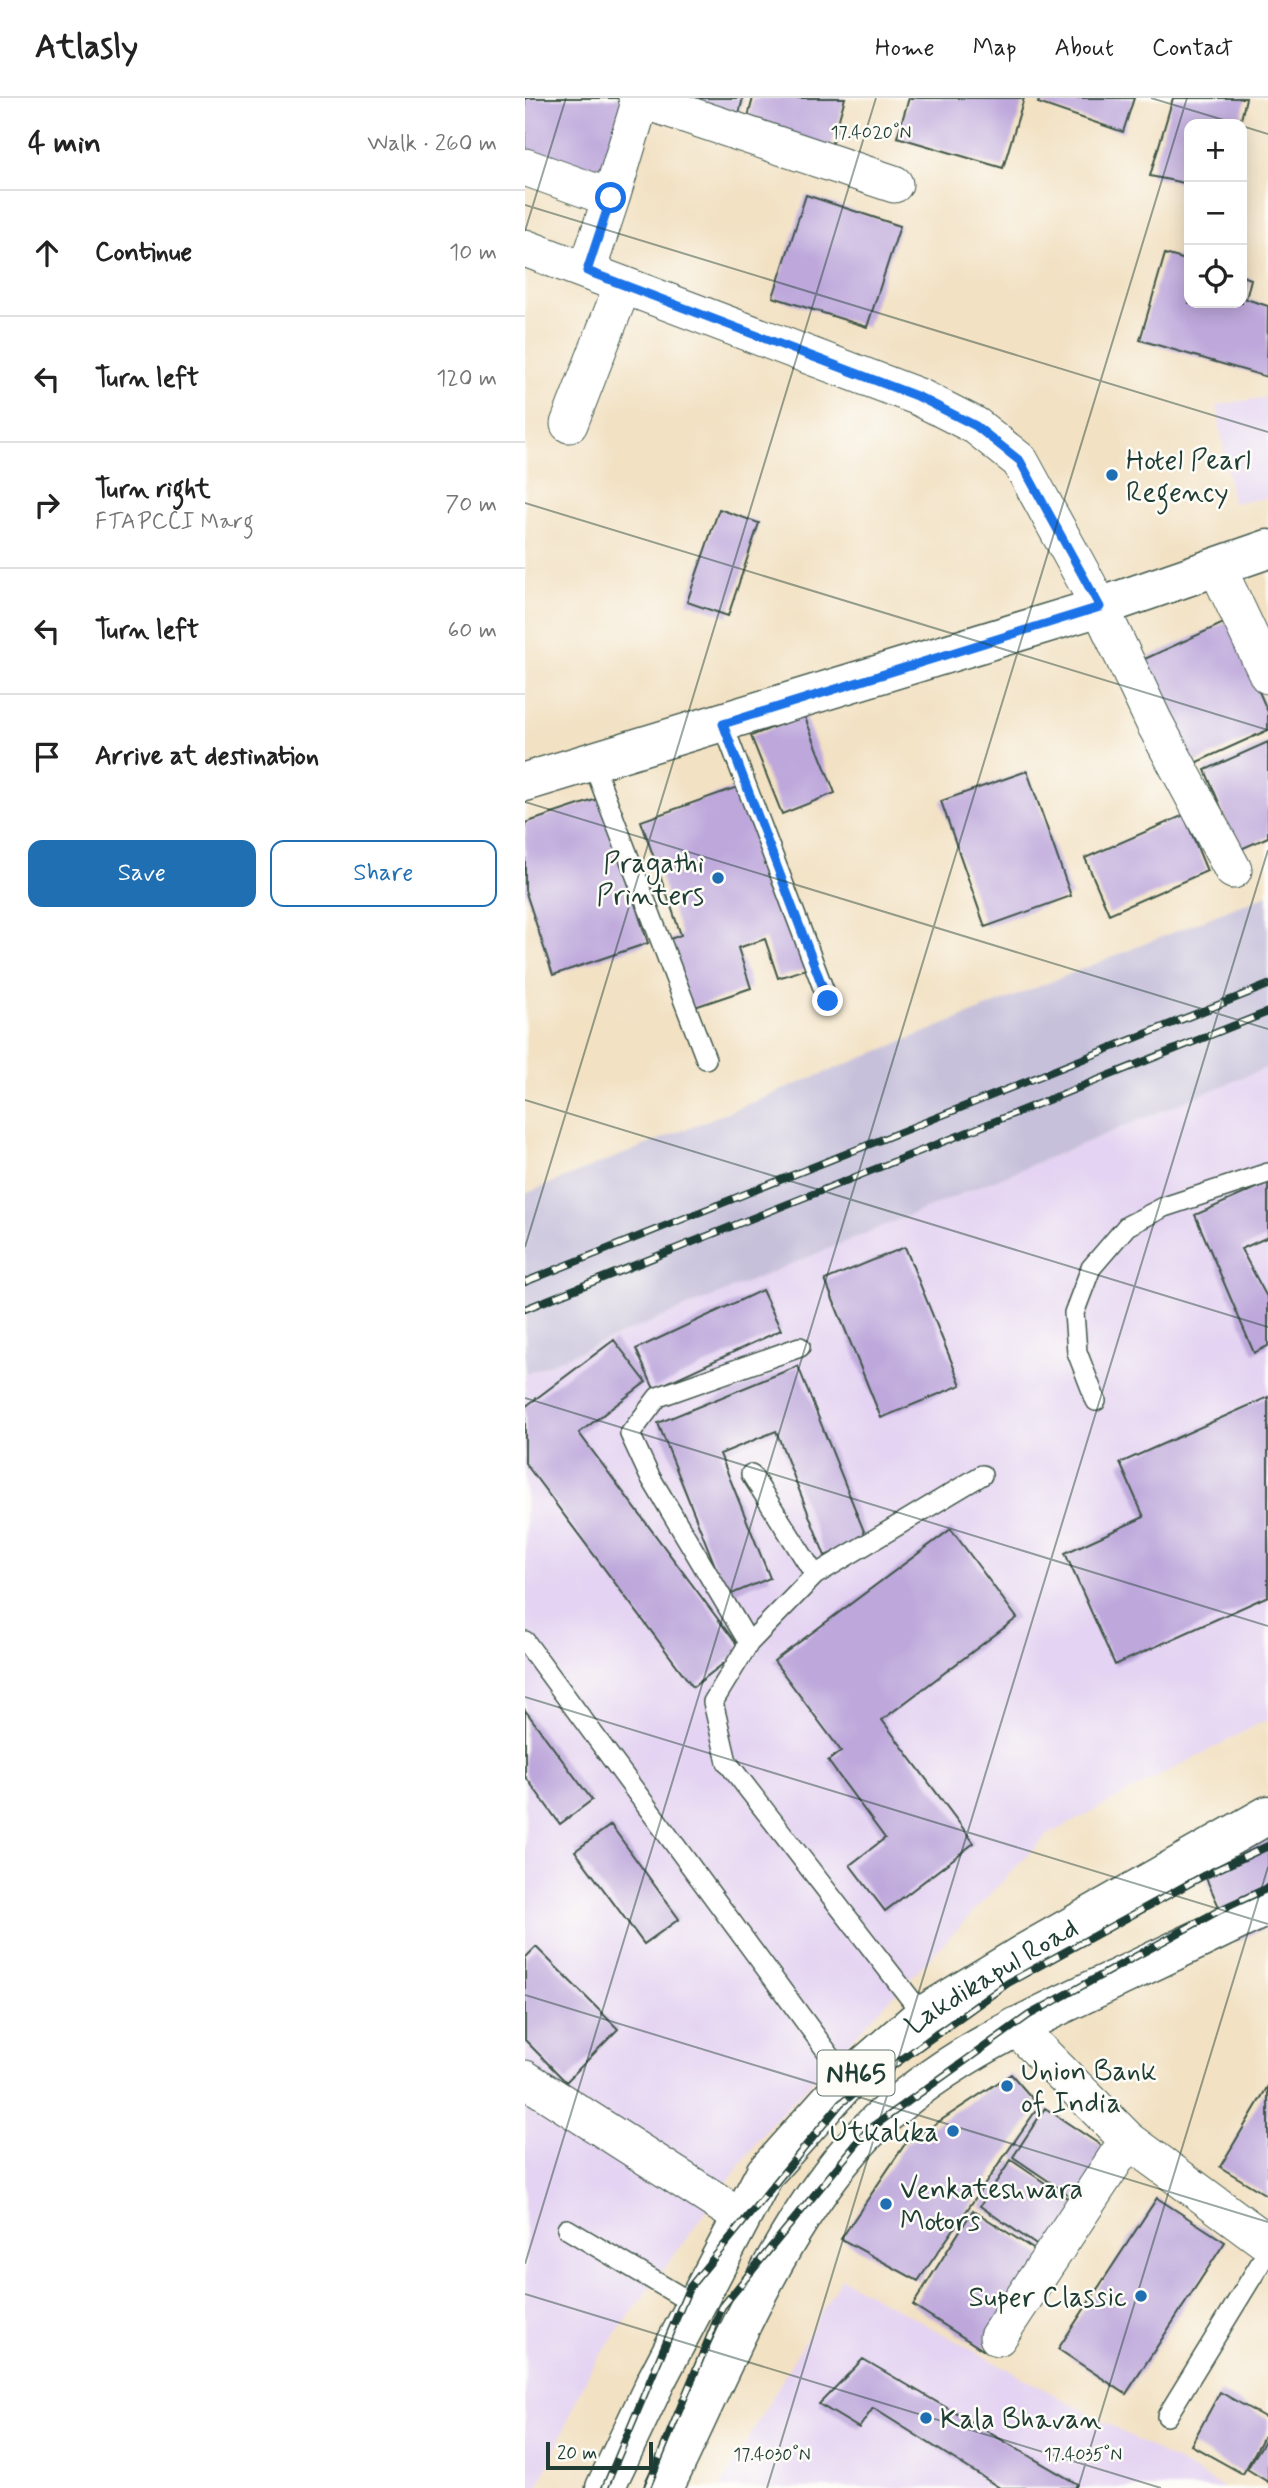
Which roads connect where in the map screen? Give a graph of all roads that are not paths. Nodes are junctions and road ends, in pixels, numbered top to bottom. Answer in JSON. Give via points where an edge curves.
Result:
{"nodes":[{"id":1,"x":639,"y":99,"type":"edge"},
{"id":2,"x":525,"y":167,"type":"edge"},
{"id":3,"x":894,"y":184,"type":"dead end"},
{"id":4,"x":611,"y":198,"type":"junction"},
{"id":5,"x":525,"y":248,"type":"edge"},
{"id":6,"x":587,"y":271,"type":"junction"},
{"id":7,"x":623,"y":285,"type":"junction"},
{"id":8,"x":569,"y":424,"type":"dead end"},
{"id":9,"x":1268,"y":549,"type":"edge"},
{"id":10,"x":1217,"y":567,"type":"junction"},
{"id":11,"x":1100,"y":607,"type":"junction"},
{"id":12,"x":1268,"y":675,"type":"edge"},
{"id":13,"x":723,"y":724,"type":"junction"},
{"id":14,"x":592,"y":761,"type":"junction"},
{"id":15,"x":525,"y":782,"type":"edge"},
{"id":16,"x":1233,"y":870,"type":"dead end"},
{"id":17,"x":828,"y":1001,"type":"dead end"},
{"id":18,"x":706,"y":1059,"type":"dead end"},
{"id":19,"x":1268,"y":1173,"type":"edge"},
{"id":20,"x":800,"y":1348,"type":"dead end"},
{"id":21,"x":1096,"y":1401,"type":"dead end"},
{"id":22,"x":751,"y":1474,"type":"dead end"},
{"id":23,"x":982,"y":1475,"type":"dead end"},
{"id":24,"x":815,"y":1575,"type":"junction"},
{"id":25,"x":525,"y":1641,"type":"edge"},
{"id":26,"x":749,"y":1643,"type":"junction"},
{"id":27,"x":1268,"y":1815,"type":"edge"},
{"id":28,"x":1268,"y":1906,"type":"edge"},
{"id":29,"x":923,"y":2015,"type":"junction"},
{"id":30,"x":1015,"y":2026,"type":"junction"},
{"id":31,"x":525,"y":2079,"type":"edge"},
{"id":32,"x":848,"y":2080,"type":"junction"},
{"id":33,"x":1128,"y":2140,"type":"junction"},
{"id":34,"x":741,"y":2217,"type":"junction"},
{"id":35,"x":567,"y":2230,"type":"dead end"},
{"id":36,"x":1268,"y":2243,"type":"edge"},
{"id":37,"x":1268,"y":2251,"type":"edge"},
{"id":38,"x":695,"y":2305,"type":"junction"},
{"id":39,"x":998,"y":2337,"type":"dead end"},
{"id":40,"x":1167,"y":2416,"type":"dead end"},
{"id":41,"x":605,"y":2488,"type":"edge"},
{"id":42,"x":664,"y":2488,"type":"edge"}],
"edges":[{"from":1,"to":3,"type":"street"},
{"from":1,"to":4,"type":"street"},
{"from":2,"to":4,"type":"street"},
{"from":4,"to":6,"type":"street"},
{"from":5,"to":6,"type":"street"},
{"from":6,"to":7,"type":"street"},
{"from":7,"to":8,"type":"street"},
{"from":7,"to":11,"type":"street","via":[[919,397],[976,426],[1020,461]]},
{"from":9,"to":10,"type":"main road"},
{"from":10,"to":11,"type":"main road"},
{"from":10,"to":12,"type":"street"},
{"from":11,"to":13,"type":"main road"},
{"from":11,"to":16,"type":"street","via":[[1154,722]]},
{"from":13,"to":14,"type":"main road"},
{"from":13,"to":17,"type":"lane"},
{"from":14,"to":15,"type":"main road"},
{"from":14,"to":18,"type":"lane"},
{"from":19,"to":21,"type":"lane","via":[[1164,1207],[1127,1226],[1091,1268],[1074,1312],[1077,1352]]},
{"from":20,"to":26,"type":"lane","via":[[658,1397],[630,1434],[649,1475]]},
{"from":22,"to":24,"type":"lane"},
{"from":23,"to":24,"type":"lane"},
{"from":24,"to":26,"type":"lane"},
{"from":25,"to":32,"type":"lane"},
{"from":26,"to":29,"type":"lane","via":[[713,1702],[727,1762]]},
{"from":27,"to":29,"type":"main road","name":"Lakdikapul Road","number":"NH65"},
{"from":28,"to":30,"type":"main road","name":"Lakdikapul Road","number":"NH65"},
{"from":29,"to":32,"type":"main road","name":"Lakdikapul Road","number":"NH65"},
{"from":30,"to":33,"type":"street"},
{"from":30,"to":42,"type":"main road","name":"Lakdikapul Road","number":"NH65","via":[[894,2107],[841,2161],[797,2221]]},
{"from":31,"to":34,"type":"street"},
{"from":32,"to":34,"type":"main road","name":"Lakdikapul Road","number":"NH65","via":[[765,2172]]},
{"from":33,"to":36,"type":"street"},
{"from":33,"to":39,"type":"street"},
{"from":34,"to":38,"type":"main road","name":"Lakdikapul Road","number":"NH65"},
{"from":35,"to":38,"type":"lane"},
{"from":37,"to":40,"type":"lane"},
{"from":38,"to":41,"type":"main road","name":"Lakdikapul Road","number":"NH65"}]}
